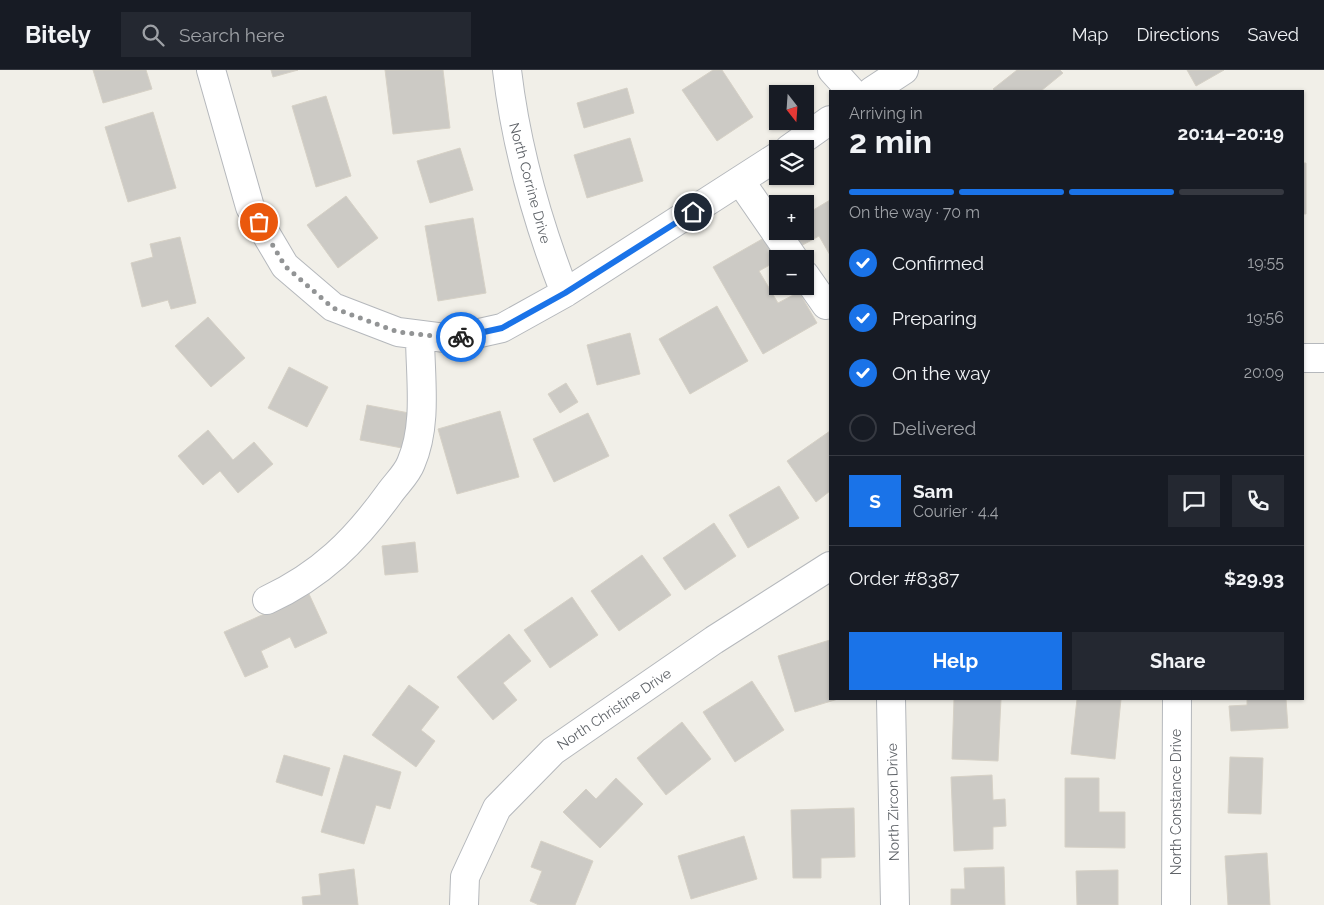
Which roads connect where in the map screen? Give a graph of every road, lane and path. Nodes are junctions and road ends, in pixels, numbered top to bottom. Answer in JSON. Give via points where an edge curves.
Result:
{"nodes":[{"id":1,"x":210,"y":70,"type":"edge"},
{"id":2,"x":507,"y":70,"type":"edge"},
{"id":3,"x":832,"y":70,"type":"edge"},
{"id":4,"x":904,"y":70,"type":"edge"},
{"id":5,"x":850,"y":90,"type":"edge"},
{"id":6,"x":874,"y":90,"type":"edge"},
{"id":7,"x":829,"y":121,"type":"edge"},
{"id":8,"x":802,"y":140,"type":"edge"},
{"id":9,"x":769,"y":162,"type":"edge"},
{"id":10,"x":741,"y":182,"type":"junction"},
{"id":11,"x":788,"y":250,"type":"edge"},
{"id":12,"x":814,"y":288,"type":"edge"},
{"id":13,"x":565,"y":293,"type":"junction"},
{"id":14,"x":826,"y":305,"type":"dead end"},
{"id":15,"x":409,"y":334,"type":"junction"},
{"id":16,"x":1304,"y":358,"type":"edge"},
{"id":17,"x":1324,"y":358,"type":"edge"},
{"id":18,"x":829,"y":567,"type":"edge"},
{"id":19,"x":267,"y":600,"type":"dead end"},
{"id":20,"x":891,"y":700,"type":"edge"},
{"id":21,"x":1177,"y":700,"type":"edge"},
{"id":22,"x":464,"y":905,"type":"edge"},
{"id":23,"x":895,"y":905,"type":"edge"},
{"id":24,"x":1176,"y":905,"type":"edge"}],
"edges":[{"from":1,"to":15,"type":"street","via":[[250,207],[285,266],[333,308]]},
{"from":2,"to":13,"type":"street","name":"North Corrine Drive","via":[[513,122],[543,238]]},
{"from":3,"to":5,"type":"street"},
{"from":4,"to":6,"type":"street"},
{"from":7,"to":8,"type":"street"},
{"from":9,"to":10,"type":"street"},
{"from":10,"to":11,"type":"street"},
{"from":10,"to":13,"type":"street"},
{"from":12,"to":14,"type":"street"},
{"from":13,"to":15,"type":"street","via":[[502,328],[453,338]]},
{"from":15,"to":19,"type":"street","via":[[421,424],[411,464],[356,537],[337,555],[296,586]]},
{"from":16,"to":17,"type":"street"},
{"from":18,"to":22,"type":"street","name":"North Christine Drive","via":[[714,640],[553,751],[498,808],[465,876]]},
{"from":20,"to":23,"type":"street","name":"North Zircon Drive"},
{"from":21,"to":24,"type":"street","name":"North Constance Drive"}]}
